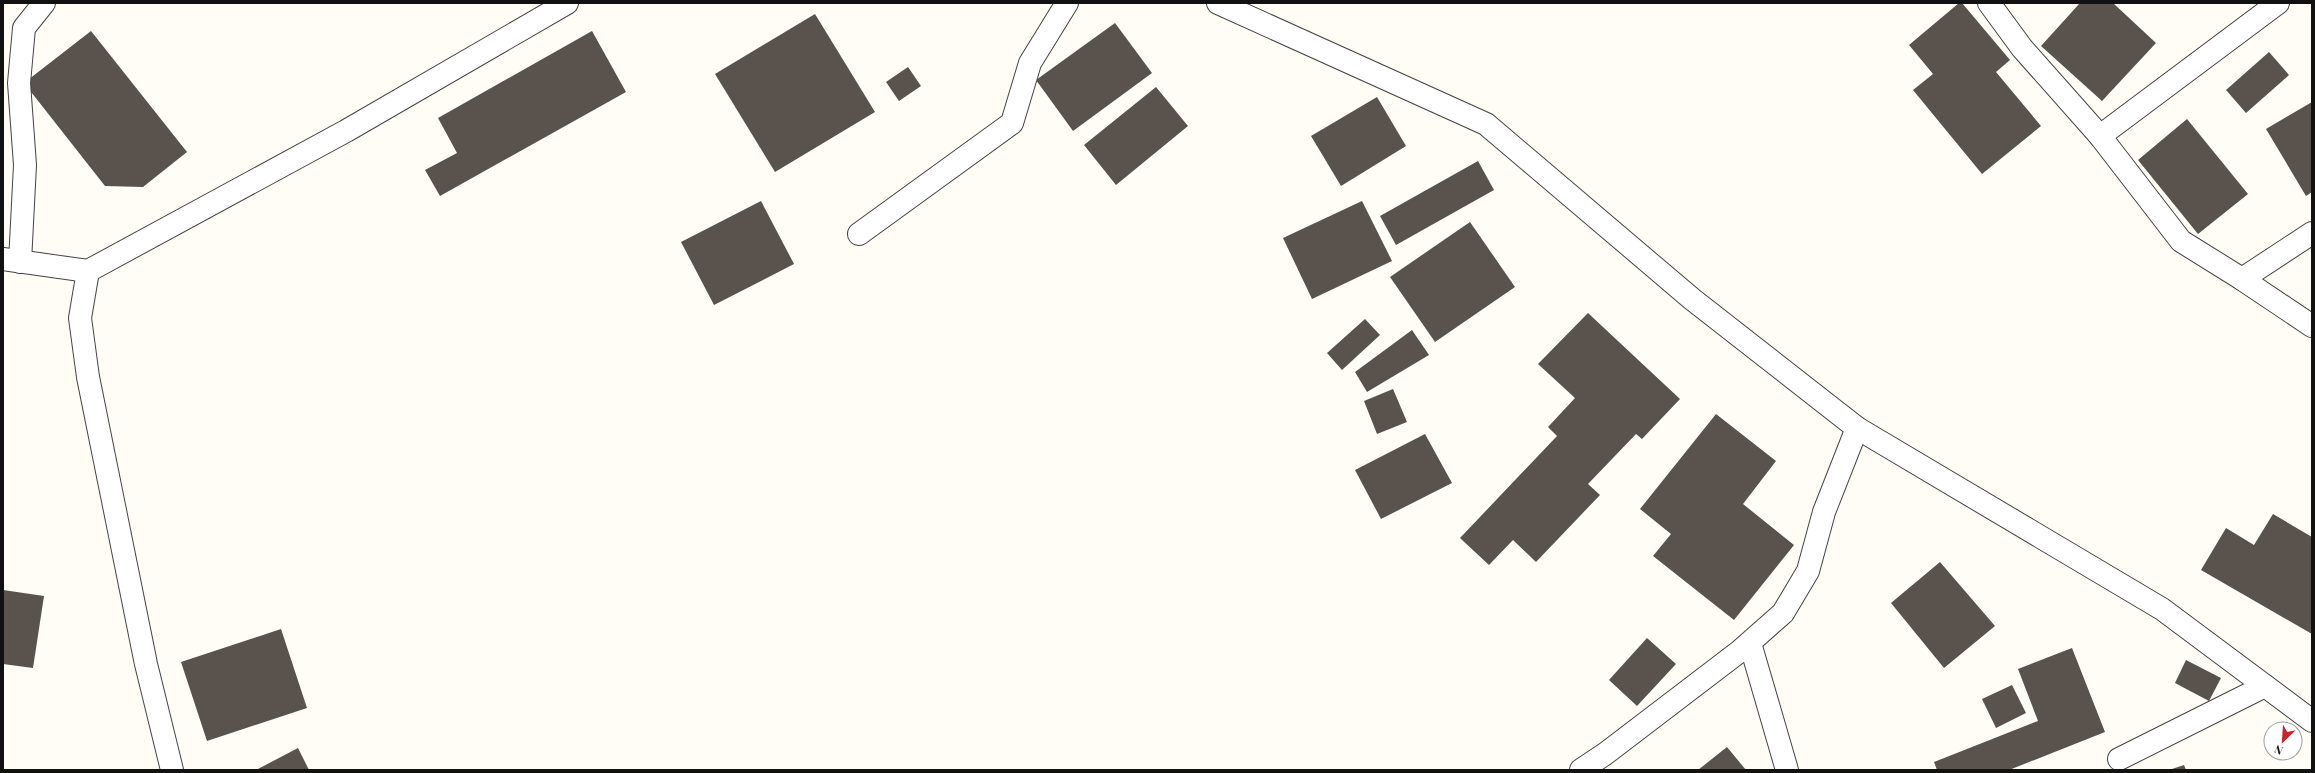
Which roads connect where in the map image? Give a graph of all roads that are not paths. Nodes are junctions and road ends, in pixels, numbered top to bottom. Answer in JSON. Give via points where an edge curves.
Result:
{"nodes":[{"id":1,"x":44,"y":3,"type":"edge"},
{"id":2,"x":567,"y":3,"type":"edge"},
{"id":3,"x":1067,"y":3,"type":"edge"},
{"id":4,"x":1218,"y":3,"type":"edge"},
{"id":5,"x":1989,"y":3,"type":"edge"},
{"id":6,"x":2278,"y":3,"type":"edge"},
{"id":7,"x":2100,"y":136,"type":"junction"},
{"id":8,"x":2312,"y":233,"type":"edge"},
{"id":9,"x":860,"y":234,"type":"dead end"},
{"id":10,"x":11,"y":261,"type":"edge"},
{"id":11,"x":88,"y":271,"type":"junction"},
{"id":12,"x":2242,"y":279,"type":"junction"},
{"id":13,"x":2312,"y":326,"type":"edge"},
{"id":14,"x":1857,"y":428,"type":"junction"},
{"id":15,"x":1750,"y":643,"type":"junction"},
{"id":16,"x":2265,"y":686,"type":"junction"},
{"id":17,"x":2312,"y":722,"type":"edge"},
{"id":18,"x":2119,"y":759,"type":"dead end"},
{"id":19,"x":172,"y":770,"type":"edge"},
{"id":20,"x":1581,"y":770,"type":"edge"},
{"id":21,"x":1787,"y":770,"type":"edge"}],
"edges":[{"from":1,"to":10,"type":"street","via":[[24,28],[19,83],[25,165]]},
{"from":2,"to":11,"type":"street","via":[[346,131]]},
{"from":3,"to":9,"type":"street","via":[[1030,63],[1012,123]]},
{"from":4,"to":14,"type":"street","via":[[1486,124],[1692,299]]},
{"from":5,"to":7,"type":"street","via":[[2022,48]]},
{"from":6,"to":7,"type":"street"},
{"from":7,"to":12,"type":"street","via":[[2181,241]]},
{"from":8,"to":12,"type":"street"},
{"from":10,"to":11,"type":"street"},
{"from":11,"to":19,"type":"street","via":[[80,318],[88,377],[146,664]]},
{"from":12,"to":13,"type":"street"},
{"from":14,"to":15,"type":"street","via":[[1824,512],[1808,571],[1783,613]]},
{"from":14,"to":16,"type":"street","via":[[2162,609]]},
{"from":15,"to":20,"type":"street","via":[[1611,750]]},
{"from":15,"to":21,"type":"street"},
{"from":16,"to":17,"type":"street"},
{"from":16,"to":18,"type":"street"}]}
